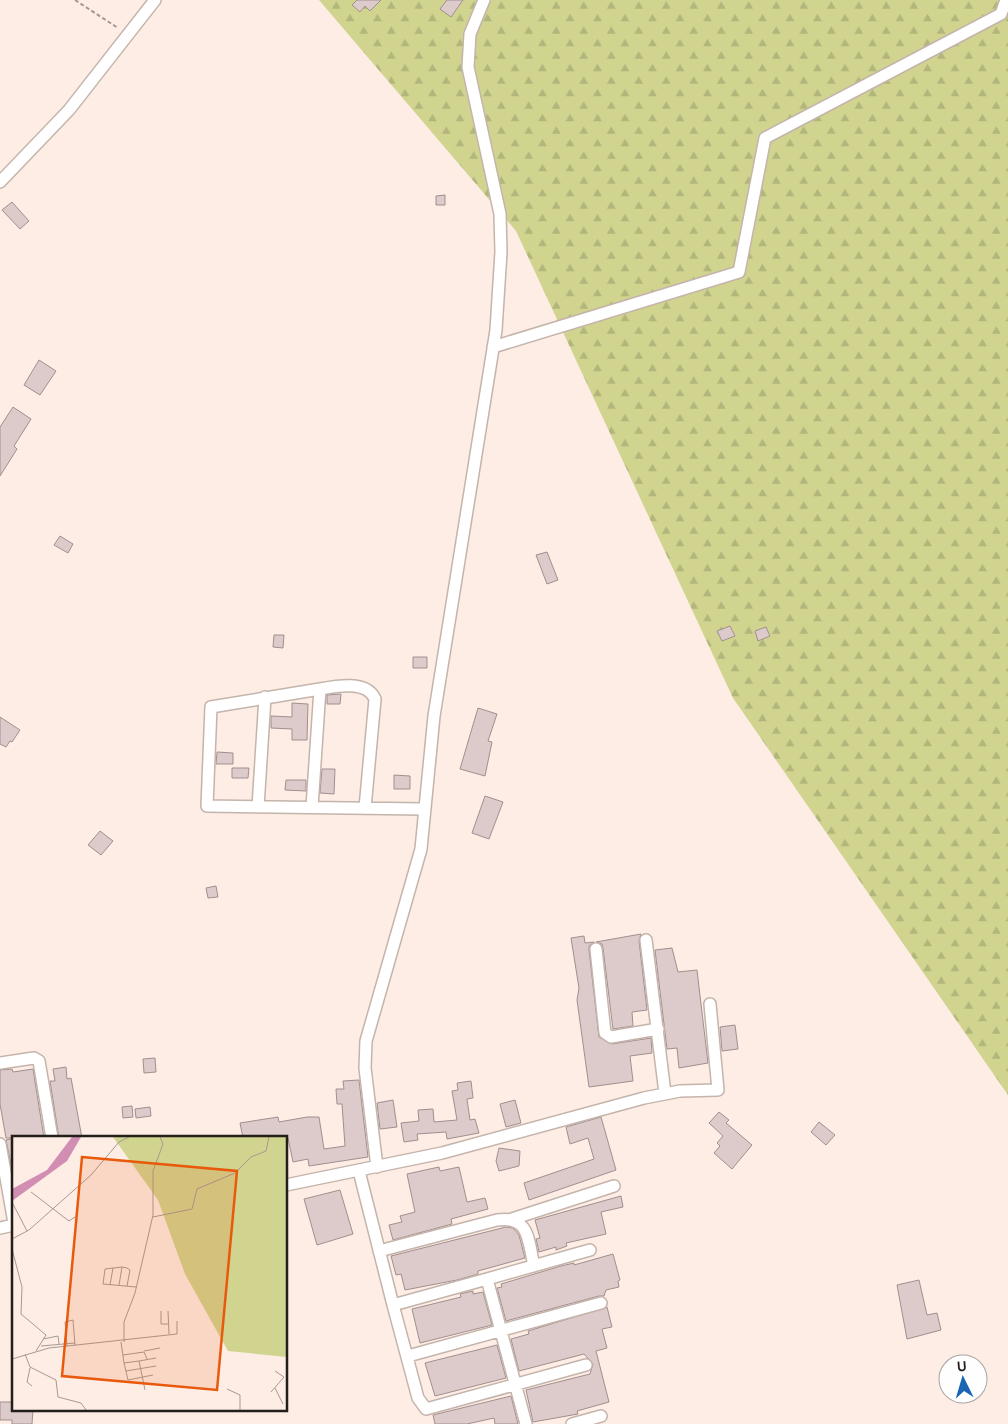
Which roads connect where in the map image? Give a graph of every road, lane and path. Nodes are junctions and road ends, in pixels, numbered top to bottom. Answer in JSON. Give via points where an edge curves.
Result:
{"nodes":[{"id":1,"x":75,"y":0,"type":"edge"},
{"id":2,"x":155,"y":0,"type":"edge"},
{"id":3,"x":484,"y":0,"type":"edge"},
{"id":4,"x":1006,"y":0,"type":"edge"},
{"id":5,"x":128,"y":35,"type":"junction"},
{"id":6,"x":0,"y":182,"type":"edge"},
{"id":7,"x":493,"y":347,"type":"junction"},
{"id":8,"x":320,"y":689,"type":"junction"},
{"id":9,"x":265,"y":697,"type":"junction"},
{"id":10,"x":258,"y":807,"type":"junction"},
{"id":11,"x":312,"y":808,"type":"junction"},
{"id":12,"x":364,"y":808,"type":"junction"},
{"id":13,"x":423,"y":812,"type":"junction"},
{"id":14,"x":646,"y":940,"type":"dead end"},
{"id":15,"x":596,"y":949,"type":"dead end"},
{"id":16,"x":710,"y":1004,"type":"dead end"},
{"id":17,"x":658,"y":1029,"type":"junction"},
{"id":18,"x":0,"y":1063,"type":"edge"},
{"id":19,"x":665,"y":1093,"type":"junction"},
{"id":20,"x":52,"y":1136,"type":"edge"},
{"id":21,"x":0,"y":1144,"type":"edge"},
{"id":22,"x":377,"y":1167,"type":"junction"},
{"id":23,"x":359,"y":1171,"type":"junction"},
{"id":24,"x":288,"y":1184,"type":"edge"},
{"id":25,"x":614,"y":1186,"type":"dead end"},
{"id":26,"x":8,"y":1209,"type":"edge"},
{"id":27,"x":512,"y":1219,"type":"junction"},
{"id":28,"x":590,"y":1250,"type":"dead end"},
{"id":29,"x":379,"y":1251,"type":"junction"},
{"id":30,"x":534,"y":1266,"type":"junction"},
{"id":31,"x":487,"y":1279,"type":"junction"},
{"id":32,"x":601,"y":1304,"type":"dead end"},
{"id":33,"x":393,"y":1306,"type":"junction"},
{"id":34,"x":501,"y":1332,"type":"junction"},
{"id":35,"x":408,"y":1356,"type":"junction"},
{"id":36,"x":586,"y":1366,"type":"dead end"},
{"id":37,"x":516,"y":1386,"type":"junction"},
{"id":38,"x":601,"y":1416,"type":"dead end"},
{"id":39,"x":526,"y":1424,"type":"edge"},
{"id":40,"x":572,"y":1424,"type":"edge"}],
"edges":[{"from":1,"to":5,"type":"path"},
{"from":2,"to":5,"type":"street"},
{"from":3,"to":7,"type":"street","via":[[470,34],[468,67],[500,214],[500,281]]},
{"from":4,"to":7,"type":"street","via":[[1001,14],[765,138],[739,272]]},
{"from":5,"to":6,"type":"street","via":[[69,110]]},
{"from":7,"to":13,"type":"street","via":[[434,716]]},
{"from":8,"to":9,"type":"street"},
{"from":8,"to":11,"type":"street"},
{"from":8,"to":12,"type":"street","via":[[358,687],[371,692],[375,699]]},
{"from":9,"to":10,"type":"street"},
{"from":9,"to":10,"type":"street","via":[[211,707],[207,806]]},
{"from":10,"to":11,"type":"street"},
{"from":11,"to":12,"type":"street"},
{"from":12,"to":13,"type":"street"},
{"from":13,"to":22,"type":"street","via":[[421,849],[366,1042],[365,1068]]},
{"from":14,"to":17,"type":"street"},
{"from":15,"to":17,"type":"street","via":[[605,1034],[611,1037]]},
{"from":16,"to":19,"type":"street","via":[[719,1088]]},
{"from":17,"to":19,"type":"street"},
{"from":18,"to":20,"type":"street","via":[[34,1058],[38,1061]]},
{"from":19,"to":22,"type":"street","via":[[503,1138]]},
{"from":21,"to":26,"type":"street"},
{"from":22,"to":23,"type":"street"},
{"from":23,"to":24,"type":"street"},
{"from":23,"to":29,"type":"street"},
{"from":25,"to":27,"type":"street"},
{"from":27,"to":29,"type":"street","via":[[497,1220]]},
{"from":27,"to":30,"type":"street","via":[[524,1229]]},
{"from":28,"to":30,"type":"street"},
{"from":29,"to":33,"type":"street"},
{"from":30,"to":31,"type":"street"},
{"from":31,"to":33,"type":"street"},
{"from":31,"to":34,"type":"street"},
{"from":32,"to":34,"type":"street"},
{"from":33,"to":35,"type":"street"},
{"from":34,"to":35,"type":"street"},
{"from":34,"to":37,"type":"street"},
{"from":35,"to":37,"type":"street","via":[[418,1398],[426,1409]]},
{"from":36,"to":37,"type":"street"},
{"from":37,"to":39,"type":"street"},
{"from":38,"to":40,"type":"street"}]}
